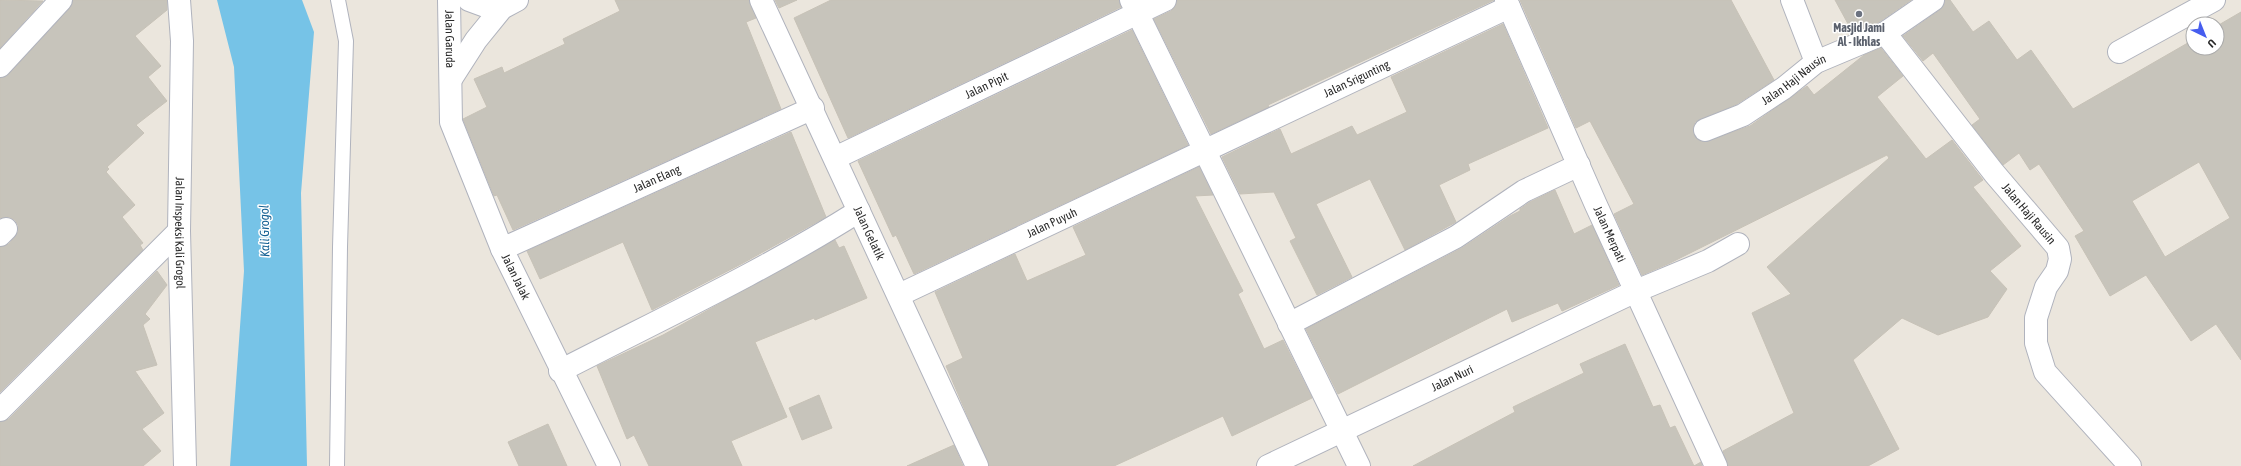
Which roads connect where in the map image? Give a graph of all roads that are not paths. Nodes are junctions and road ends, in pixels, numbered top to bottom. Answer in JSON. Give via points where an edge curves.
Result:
{"nodes":[{"id":1,"x":179,"y":0,"type":"edge"},
{"id":2,"x":338,"y":0,"type":"edge"},
{"id":3,"x":449,"y":0,"type":"edge"},
{"id":4,"x":762,"y":0,"type":"edge"},
{"id":5,"x":1165,"y":0,"type":"edge"},
{"id":6,"x":1792,"y":0,"type":"edge"},
{"id":7,"x":1933,"y":0,"type":"edge"},
{"id":8,"x":2214,"y":0,"type":"edge"},
{"id":9,"x":58,"y":1,"type":"edge"},
{"id":10,"x":473,"y":1,"type":"edge"},
{"id":11,"x":1508,"y":3,"type":"edge"},
{"id":12,"x":510,"y":4,"type":"edge"},
{"id":13,"x":1134,"y":7,"type":"edge"},
{"id":14,"x":1885,"y":33,"type":"junction"},
{"id":15,"x":2119,"y":52,"type":"dead end"},
{"id":16,"x":1816,"y":62,"type":"junction"},
{"id":17,"x":0,"y":66,"type":"edge"},
{"id":18,"x":451,"y":79,"type":"junction"},
{"id":19,"x":813,"y":108,"type":"junction"},
{"id":20,"x":1705,"y":130,"type":"dead end"},
{"id":21,"x":1204,"y":151,"type":"junction"},
{"id":22,"x":835,"y":158,"type":"junction"},
{"id":23,"x":1579,"y":165,"type":"junction"},
{"id":24,"x":859,"y":211,"type":"junction"},
{"id":25,"x":179,"y":230,"type":"junction"},
{"id":26,"x":1738,"y":244,"type":"dead end"},
{"id":27,"x":502,"y":249,"type":"junction"},
{"id":28,"x":1636,"y":291,"type":"junction"},
{"id":29,"x":899,"y":295,"type":"junction"},
{"id":30,"x":1289,"y":324,"type":"junction"},
{"id":31,"x":560,"y":370,"type":"junction"},
{"id":32,"x":0,"y":410,"type":"edge"},
{"id":33,"x":1342,"y":431,"type":"junction"},
{"id":34,"x":185,"y":466,"type":"edge"},
{"id":35,"x":337,"y":466,"type":"edge"},
{"id":36,"x":609,"y":466,"type":"edge"},
{"id":37,"x":977,"y":466,"type":"edge"},
{"id":38,"x":1268,"y":466,"type":"edge"},
{"id":39,"x":1359,"y":466,"type":"edge"},
{"id":40,"x":1716,"y":466,"type":"edge"},
{"id":41,"x":2130,"y":466,"type":"edge"}],
"edges":[{"from":1,"to":25,"type":"street","name":"Jalan Inspeksi Kali Grogol","via":[[182,41]]},
{"from":2,"to":35,"type":"lane","via":[[346,42]]},
{"from":3,"to":18,"type":"street","name":"Jalan Garuda"},
{"from":4,"to":19,"type":"street","name":"Jalan Gelatik"},
{"from":5,"to":13,"type":"street","name":"Jalan Pipit"},
{"from":6,"to":16,"type":"street"},
{"from":7,"to":14,"type":"street","name":"Jalan Haji Nausin"},
{"from":8,"to":15,"type":"street"},
{"from":9,"to":17,"type":"street"},
{"from":10,"to":12,"type":"street"},
{"from":11,"to":21,"type":"street","name":"Jalan Srigunting"},
{"from":11,"to":23,"type":"street","name":"Jalan Merpati"},
{"from":12,"to":18,"type":"street","via":[[476,40]]},
{"from":13,"to":21,"type":"street"},
{"from":13,"to":22,"type":"street","name":"Jalan Pipit"},
{"from":14,"to":16,"type":"street","name":"Jalan Haji Nausin"},
{"from":14,"to":41,"type":"street","name":"Jalan Haji Rausin","via":[[1994,173],[2058,248],[2060,259],[2057,271],[2046,287],[2036,318],[2036,343],[2045,372]]},
{"from":16,"to":20,"type":"street","name":"Jalan Haji Nausin","via":[[1784,88],[1743,115]]},
{"from":18,"to":27,"type":"street","name":"Jalan Jalak","via":[[451,122]]},
{"from":19,"to":22,"type":"street","name":"Jalan Gelatik"},
{"from":19,"to":27,"type":"street","name":"Jalan Elang"},
{"from":21,"to":29,"type":"street","name":"Jalan Puyuh"},
{"from":21,"to":30,"type":"street"},
{"from":22,"to":24,"type":"street","name":"Jalan Gelatik"},
{"from":23,"to":28,"type":"street","name":"Jalan Merpati"},
{"from":23,"to":30,"type":"street","via":[[1524,191],[1456,237]]},
{"from":24,"to":29,"type":"street","name":"Jalan Gelatik"},
{"from":24,"to":31,"type":"street","via":[[817,238],[747,276]]},
{"from":25,"to":32,"type":"street"},
{"from":25,"to":34,"type":"street","name":"Jalan Inspeksi Kali Grogol"},
{"from":26,"to":28,"type":"street","via":[[1708,262]]},
{"from":27,"to":31,"type":"street","name":"Jalan Jalak"},
{"from":28,"to":33,"type":"street","name":"Jalan Nuri"},
{"from":28,"to":40,"type":"street","name":"Jalan Merpati"},
{"from":29,"to":37,"type":"street","name":"Jalan Gelatik"},
{"from":30,"to":33,"type":"street"},
{"from":31,"to":36,"type":"street","name":"Jalan Jalak"},
{"from":33,"to":38,"type":"street","name":"Jalan Nuri"},
{"from":33,"to":39,"type":"street"}]}
